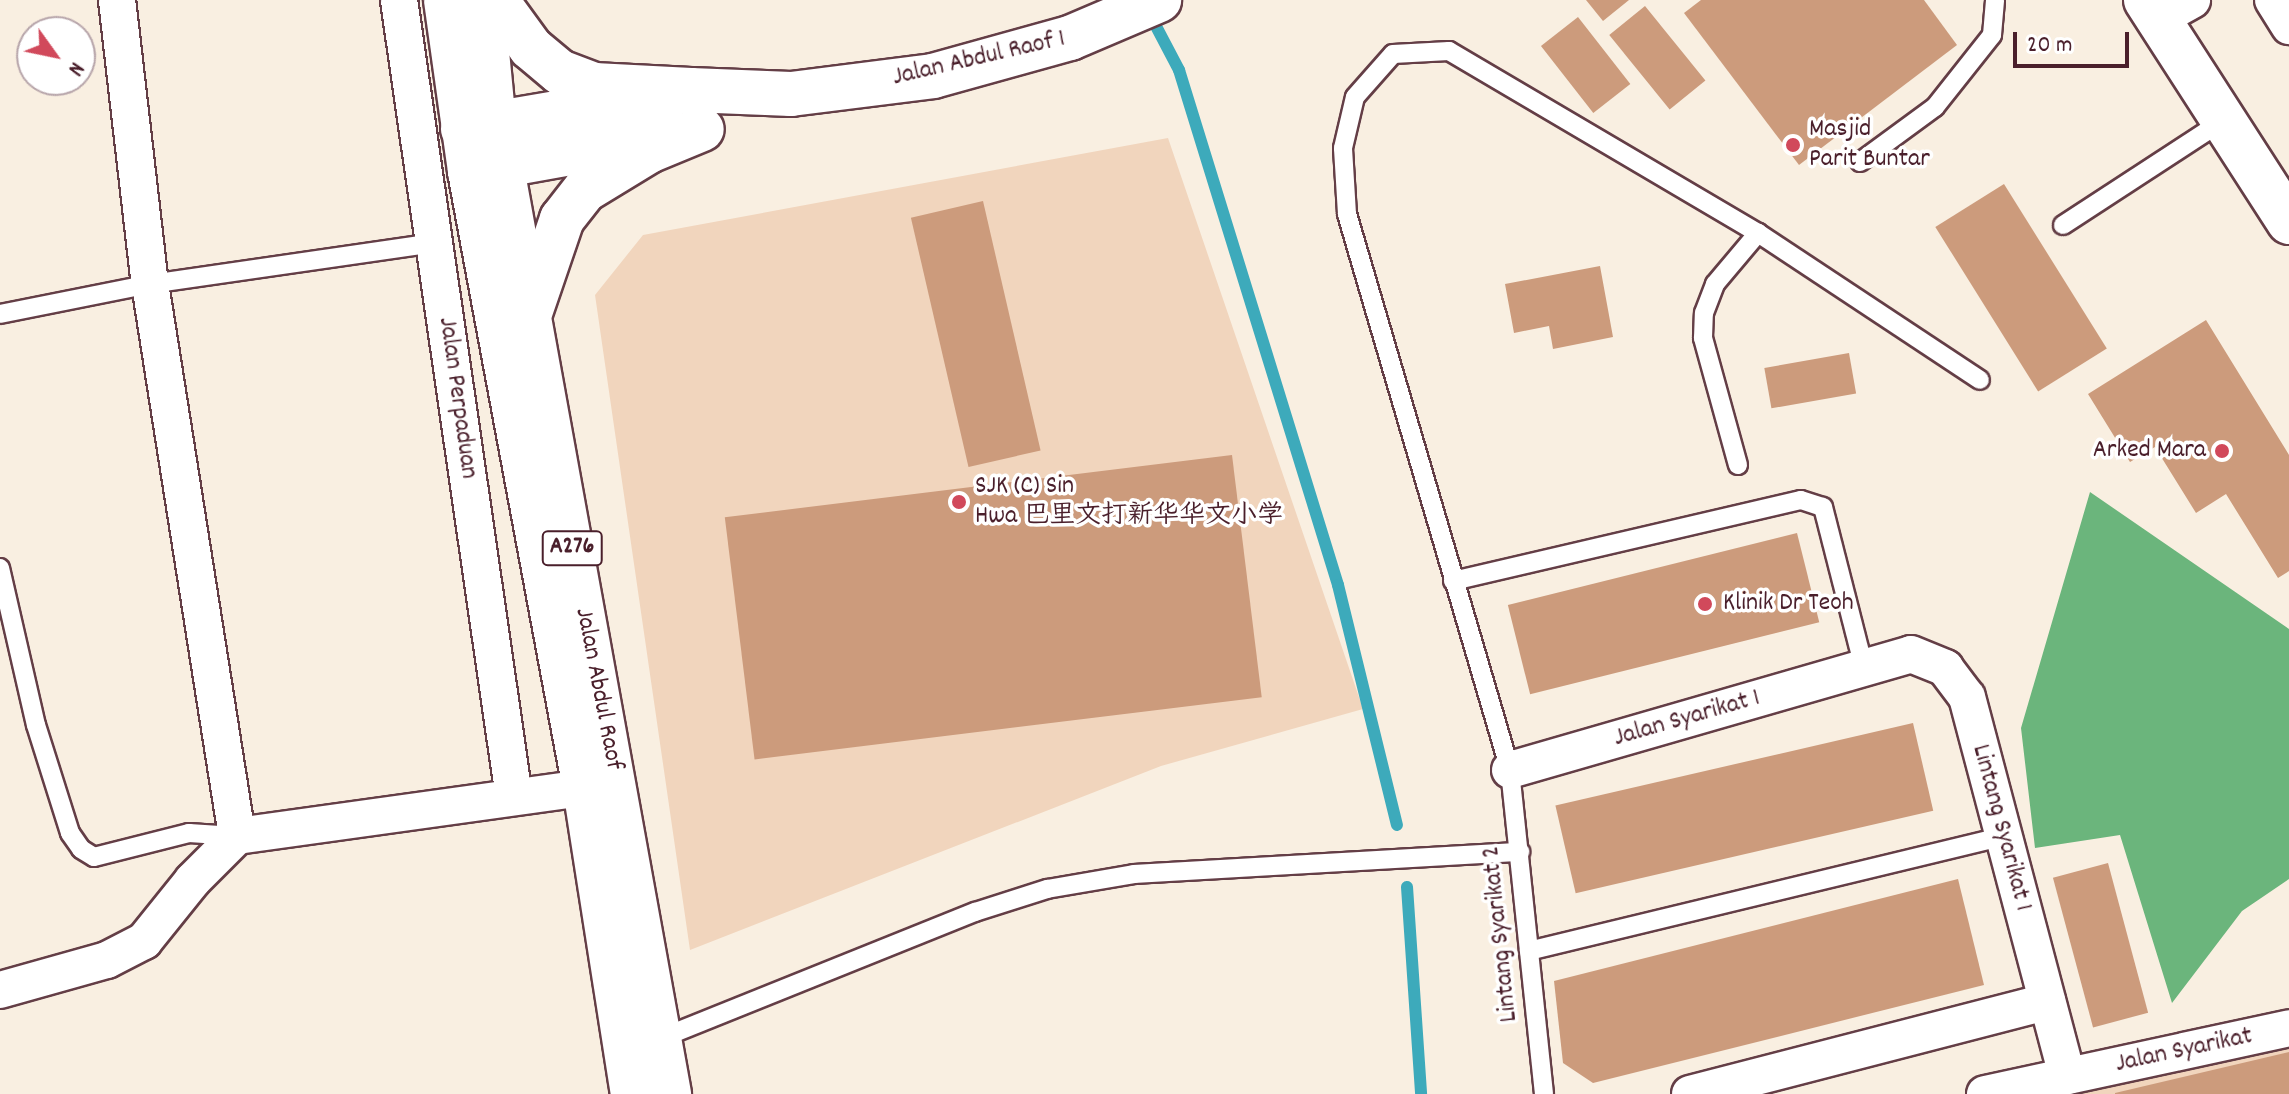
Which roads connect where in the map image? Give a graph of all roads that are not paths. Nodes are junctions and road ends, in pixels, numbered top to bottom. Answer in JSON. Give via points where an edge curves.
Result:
{"nodes":[{"id":1,"x":117,"y":0,"type":"edge"},
{"id":2,"x":399,"y":0,"type":"edge"},
{"id":3,"x":446,"y":0,"type":"edge"},
{"id":4,"x":482,"y":0,"type":"edge"},
{"id":5,"x":496,"y":0,"type":"edge"},
{"id":6,"x":1159,"y":0,"type":"edge"},
{"id":7,"x":1995,"y":0,"type":"edge"},
{"id":8,"x":2273,"y":0,"type":"edge"},
{"id":9,"x":2166,"y":6,"type":"edge"},
{"id":10,"x":2289,"y":26,"type":"edge"},
{"id":11,"x":697,"y":109,"type":"junction"},
{"id":12,"x":2224,"y":120,"type":"junction"},
{"id":13,"x":478,"y":127,"type":"junction"},
{"id":14,"x":1860,"y":162,"type":"dead end"},
{"id":15,"x":486,"y":169,"type":"junction"},
{"id":16,"x":2289,"y":222,"type":"edge"},
{"id":17,"x":2063,"y":225,"type":"dead end"},
{"id":18,"x":1758,"y":233,"type":"junction"},
{"id":19,"x":434,"y":243,"type":"junction"},
{"id":20,"x":150,"y":284,"type":"junction"},
{"id":21,"x":0,"y":314,"type":"edge"},
{"id":22,"x":529,"y":315,"type":"junction"},
{"id":23,"x":1980,"y":380,"type":"dead end"},
{"id":24,"x":1738,"y":465,"type":"dead end"},
{"id":25,"x":0,"y":568,"type":"edge"},
{"id":26,"x":1453,"y":581,"type":"junction"},
{"id":27,"x":1864,"y":668,"type":"junction"},
{"id":28,"x":1510,"y":770,"type":"junction"},
{"id":29,"x":585,"y":788,"type":"junction"},
{"id":30,"x":514,"y":797,"type":"junction"},
{"id":31,"x":237,"y":836,"type":"junction"},
{"id":32,"x":2004,"y":836,"type":"junction"},
{"id":33,"x":1520,"y":852,"type":"junction"},
{"id":34,"x":1529,"y":951,"type":"junction"},
{"id":35,"x":0,"y":990,"type":"edge"},
{"id":36,"x":2047,"y":1002,"type":"junction"},
{"id":37,"x":2289,"y":1028,"type":"edge"},
{"id":38,"x":659,"y":1039,"type":"junction"},
{"id":39,"x":2070,"y":1088,"type":"edge"},
{"id":40,"x":633,"y":1094,"type":"edge"},
{"id":41,"x":669,"y":1094,"type":"edge"},
{"id":42,"x":1544,"y":1094,"type":"edge"},
{"id":43,"x":1690,"y":1094,"type":"edge"},
{"id":44,"x":1985,"y":1094,"type":"edge"}],
"edges":[{"from":1,"to":20,"type":"street"},
{"from":2,"to":19,"type":"street","name":"Jalan Perpaduan"},
{"from":3,"to":13,"type":"main road","name":"Jalan Abdul Raof","number":"A276"},
{"from":4,"to":13,"type":"main road","name":"Jalan Abdul Raof","number":"A276"},
{"from":5,"to":11,"type":"main road","via":[[531,48],[560,72]]},
{"from":6,"to":11,"type":"main road","name":"Jalan Abdul Raof 1","via":[[1070,38],[933,76]]},
{"from":7,"to":14,"type":"lane","via":[[1992,35],[1935,107]]},
{"from":8,"to":10,"type":"street"},
{"from":9,"to":12,"type":"main road"},
{"from":11,"to":13,"type":"main road","name":"Jalan Abdul Raof 1"},
{"from":11,"to":15,"type":"main road","name":"Jalan Abdul Raof 1"},
{"from":11,"to":22,"type":"main road","via":[[649,151],[585,190],[562,219]]},
{"from":12,"to":16,"type":"main road"},
{"from":12,"to":17,"type":"lane"},
{"from":13,"to":15,"type":"main road","name":"Jalan Abdul Raof","number":"A276"},
{"from":15,"to":22,"type":"main road","name":"Jalan Abdul Raof","number":"A276"},
{"from":15,"to":29,"type":"main road","name":"Jalan Abdul Raof","number":"A276"},
{"from":18,"to":23,"type":"lane","name":"Lintang Syarikat 2"},
{"from":18,"to":24,"type":"lane","via":[[1715,284],[1704,313],[1703,338]]},
{"from":18,"to":26,"type":"lane","name":"Lintang Syarikat 2","via":[[1449,51],[1393,54],[1355,97],[1343,148],[1347,214]]},
{"from":19,"to":20,"type":"lane"},
{"from":19,"to":30,"type":"street","name":"Jalan Perpaduan"},
{"from":20,"to":21,"type":"lane"},
{"from":20,"to":31,"type":"street"},
{"from":22,"to":38,"type":"main road","name":"Jalan Abdul Raof","number":"A276"},
{"from":25,"to":31,"type":"lane","via":[[36,725],[70,833],[81,849],[94,857],[189,833]]},
{"from":26,"to":27,"type":"lane","via":[[1801,500],[1823,507]]},
{"from":26,"to":28,"type":"lane","name":"Lintang Syarikat 2"},
{"from":27,"to":28,"type":"street","name":"Jalan Syarikat 1"},
{"from":27,"to":32,"type":"street","name":"Lintang Syarikat 1","via":[[1911,654],[1945,668],[1967,697]]},
{"from":28,"to":33,"type":"lane","name":"Lintang Syarikat 2"},
{"from":29,"to":30,"type":"street"},
{"from":29,"to":40,"type":"main road","name":"Jalan Abdul Raof","number":"A276"},
{"from":30,"to":31,"type":"street"},
{"from":31,"to":35,"type":"street","via":[[144,941],[107,960]]},
{"from":32,"to":34,"type":"lane"},
{"from":32,"to":36,"type":"street","name":"Lintang Syarikat 1"},
{"from":33,"to":34,"type":"lane","name":"Lintang Syarikat 2"},
{"from":33,"to":38,"type":"lane","via":[[1134,874],[1047,889],[975,912]]},
{"from":34,"to":42,"type":"lane","name":"Lintang Syarikat 2"},
{"from":36,"to":39,"type":"street","name":"Lintang Syarikat 1"},
{"from":36,"to":43,"type":"street"},
{"from":37,"to":39,"type":"street","name":"Jalan Syarikat"},
{"from":38,"to":41,"type":"main road","name":"Jalan Abdul Raof","number":"A276"},
{"from":39,"to":44,"type":"street","name":"Jalan Syarikat"}]}
